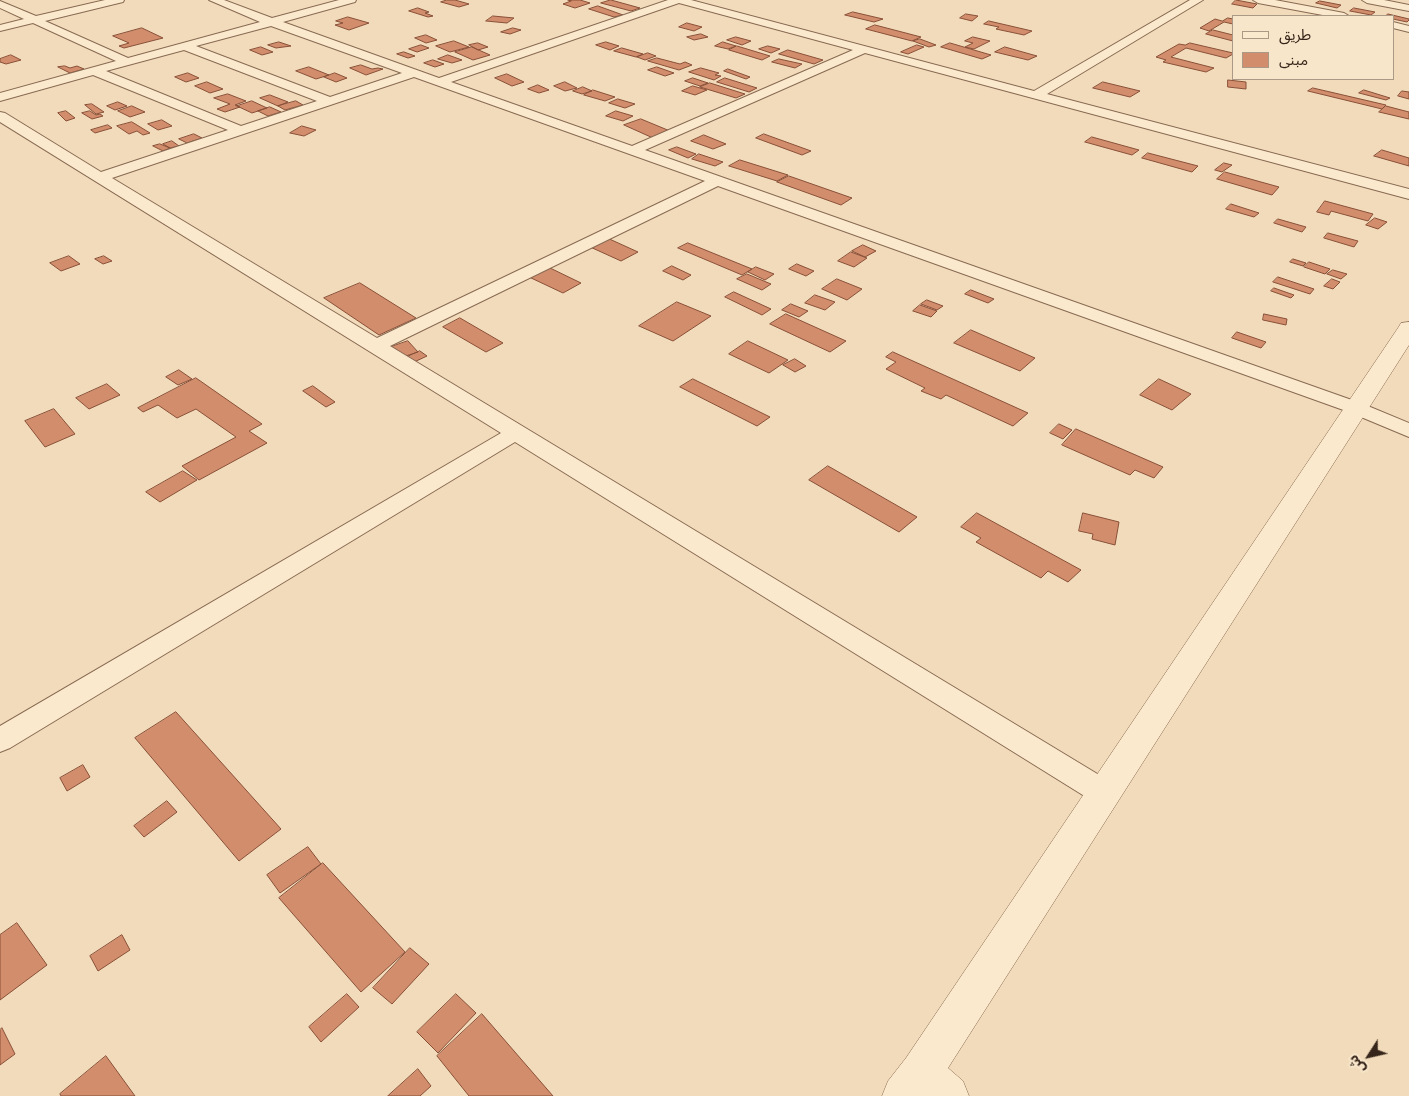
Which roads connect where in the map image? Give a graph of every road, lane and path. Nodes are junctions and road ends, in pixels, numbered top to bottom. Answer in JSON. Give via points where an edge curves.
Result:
{"nodes":[{"id":1,"x":119,"y":0,"type":"edge"},
{"id":2,"x":351,"y":0,"type":"edge"},
{"id":3,"x":678,"y":0,"type":"edge"},
{"id":4,"x":1198,"y":0,"type":"edge"},
{"id":5,"x":1258,"y":0,"type":"edge"},
{"id":6,"x":1367,"y":0,"type":"edge"},
{"id":7,"x":221,"y":1,"type":"edge"},
{"id":8,"x":0,"y":4,"type":"edge"},
{"id":9,"x":1409,"y":8,"type":"edge"},
{"id":10,"x":1339,"y":15,"type":"edge"},
{"id":11,"x":35,"y":20,"type":"junction"},
{"id":12,"x":271,"y":22,"type":"junction"},
{"id":13,"x":1394,"y":26,"type":"edge"},
{"id":14,"x":0,"y":28,"type":"edge"},
{"id":15,"x":1409,"y":29,"type":"edge"},
{"id":16,"x":184,"y":46,"type":"junction"},
{"id":17,"x":865,"y":50,"type":"junction"},
{"id":18,"x":128,"y":62,"type":"junction"},
{"id":19,"x":94,"y":71,"type":"junction"},
{"id":20,"x":414,"y":73,"type":"junction"},
{"id":21,"x":439,"y":82,"type":"junction"},
{"id":22,"x":1036,"y":95,"type":"junction"},
{"id":23,"x":0,"y":97,"type":"edge"},
{"id":24,"x":330,"y":101,"type":"junction"},
{"id":25,"x":0,"y":116,"type":"edge"},
{"id":26,"x":240,"y":130,"type":"junction"},
{"id":27,"x":632,"y":150,"type":"junction"},
{"id":28,"x":100,"y":177,"type":"junction"},
{"id":29,"x":717,"y":181,"type":"junction"},
{"id":30,"x":1409,"y":194,"type":"edge"},
{"id":31,"x":1409,"y":328,"type":"edge"},
{"id":32,"x":375,"y":346,"type":"junction"},
{"id":33,"x":1356,"y":408,"type":"junction"},
{"id":34,"x":1409,"y":431,"type":"edge"},
{"id":35,"x":516,"y":432,"type":"junction"},
{"id":36,"x":0,"y":740,"type":"edge"},
{"id":37,"x":1104,"y":794,"type":"junction"},
{"id":38,"x":924,"y":1088,"type":"edge"}],
"edges":[{"from":1,"to":11,"type":"street"},
{"from":2,"to":12,"type":"street"},
{"from":3,"to":17,"type":"street"},
{"from":3,"to":21,"type":"street"},
{"from":4,"to":22,"type":"street"},
{"from":5,"to":10,"type":"street"},
{"from":6,"to":9,"type":"street"},
{"from":7,"to":12,"type":"street"},
{"from":8,"to":11,"type":"street"},
{"from":11,"to":14,"type":"street"},
{"from":11,"to":18,"type":"street"},
{"from":12,"to":16,"type":"street"},
{"from":12,"to":20,"type":"street"},
{"from":13,"to":15,"type":"street"},
{"from":16,"to":18,"type":"street"},
{"from":16,"to":24,"type":"street"},
{"from":17,"to":22,"type":"street"},
{"from":17,"to":27,"type":"street"},
{"from":18,"to":19,"type":"street"},
{"from":19,"to":23,"type":"street"},
{"from":19,"to":26,"type":"street"},
{"from":20,"to":21,"type":"street"},
{"from":20,"to":24,"type":"street"},
{"from":21,"to":27,"type":"street"},
{"from":22,"to":30,"type":"street"},
{"from":24,"to":26,"type":"street"},
{"from":25,"to":28,"type":"street"},
{"from":26,"to":28,"type":"street"},
{"from":27,"to":29,"type":"street"},
{"from":28,"to":32,"type":"street"},
{"from":29,"to":32,"type":"street"},
{"from":29,"to":33,"type":"street"},
{"from":31,"to":33,"type":"street"},
{"from":32,"to":35,"type":"street"},
{"from":33,"to":34,"type":"street"},
{"from":33,"to":37,"type":"street"},
{"from":35,"to":36,"type":"street"},
{"from":35,"to":37,"type":"street"},
{"from":37,"to":38,"type":"street"}]}
